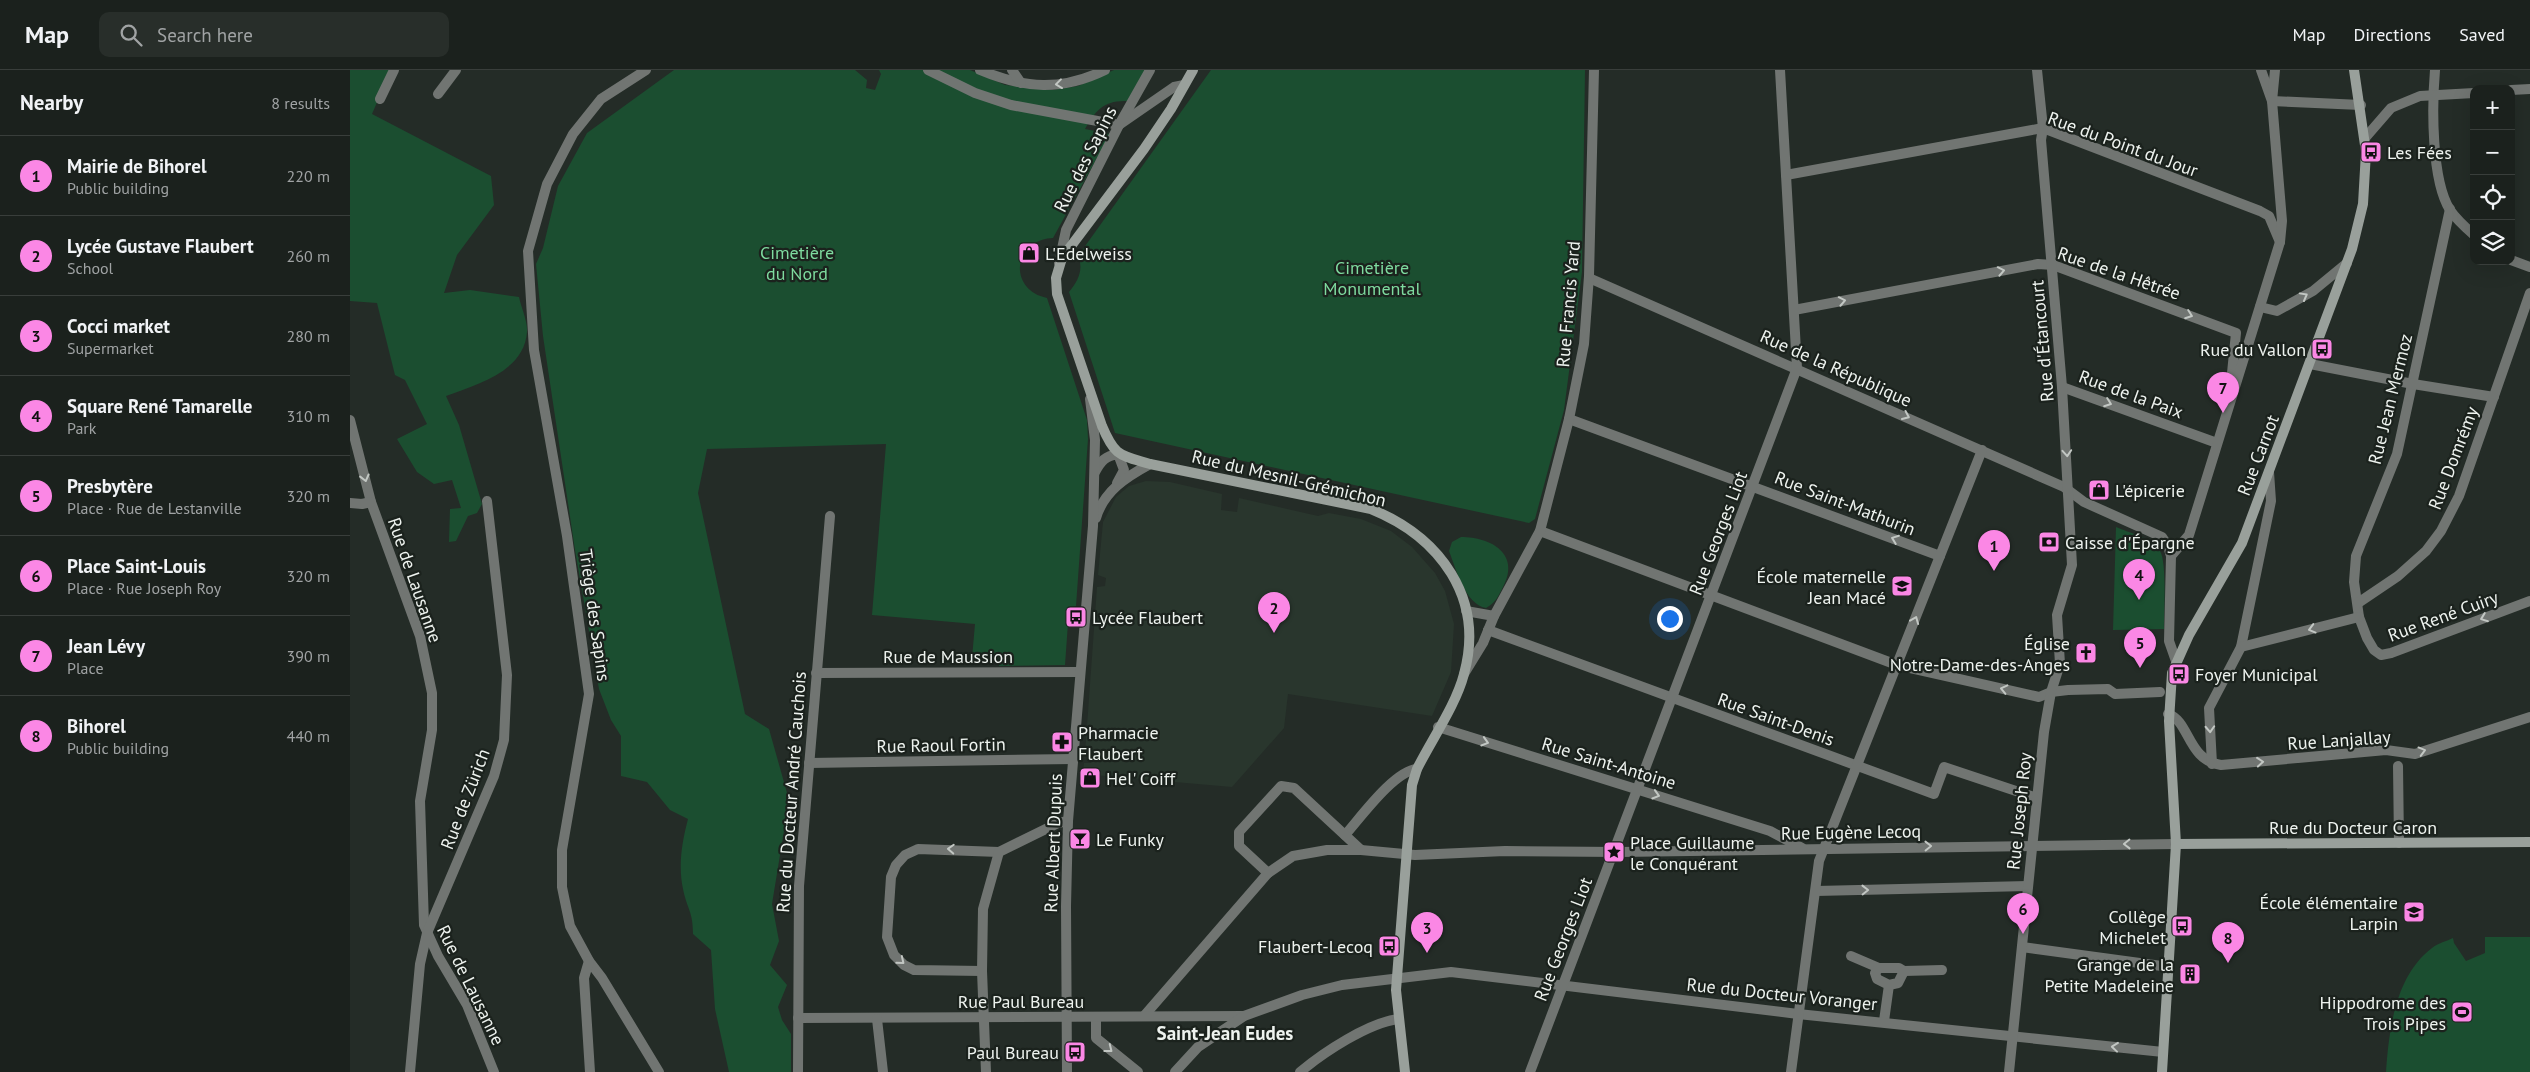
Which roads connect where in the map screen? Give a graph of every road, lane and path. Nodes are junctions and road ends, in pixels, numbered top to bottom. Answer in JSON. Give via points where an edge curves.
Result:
{"nodes":[{"id":1,"x":394,"y":70,"type":"edge"},
{"id":2,"x":456,"y":70,"type":"edge"},
{"id":3,"x":646,"y":70,"type":"edge"},
{"id":4,"x":928,"y":70,"type":"edge"},
{"id":5,"x":980,"y":70,"type":"edge"},
{"id":6,"x":1012,"y":70,"type":"edge"},
{"id":7,"x":1105,"y":70,"type":"edge"},
{"id":8,"x":1150,"y":70,"type":"edge"},
{"id":9,"x":1193,"y":70,"type":"edge"},
{"id":10,"x":1594,"y":70,"type":"edge"},
{"id":11,"x":1780,"y":70,"type":"edge"},
{"id":12,"x":2037,"y":70,"type":"edge"},
{"id":13,"x":2261,"y":70,"type":"edge"},
{"id":14,"x":2275,"y":70,"type":"edge"},
{"id":15,"x":2354,"y":70,"type":"edge"},
{"id":16,"x":2435,"y":70,"type":"edge"},
{"id":17,"x":1021,"y":83,"type":"junction"},
{"id":18,"x":1184,"y":85,"type":"junction"},
{"id":19,"x":2530,"y":89,"type":"edge"},
{"id":20,"x":2515,"y":90,"type":"edge"},
{"id":21,"x":2470,"y":92,"type":"edge"},
{"id":22,"x":438,"y":94,"type":"dead end"},
{"id":23,"x":2433,"y":95,"type":"junction"},
{"id":24,"x":380,"y":99,"type":"dead end"},
{"id":25,"x":2272,"y":101,"type":"junction"},
{"id":26,"x":2361,"y":105,"type":"junction"},
{"id":27,"x":1120,"y":125,"type":"junction"},
{"id":28,"x":2042,"y":128,"type":"junction"},
{"id":29,"x":2365,"y":138,"type":"junction"},
{"id":30,"x":1786,"y":175,"type":"junction"},
{"id":31,"x":2450,"y":209,"type":"junction"},
{"id":32,"x":2470,"y":231,"type":"edge"},
{"id":33,"x":2280,"y":242,"type":"junction"},
{"id":34,"x":2515,"y":261,"type":"edge"},
{"id":35,"x":2347,"y":263,"type":"junction"},
{"id":36,"x":2053,"y":265,"type":"junction"},
{"id":37,"x":1058,"y":266,"type":"junction"},
{"id":38,"x":2530,"y":267,"type":"edge"},
{"id":39,"x":1589,"y":278,"type":"junction"},
{"id":40,"x":2530,"y":293,"type":"edge"},
{"id":41,"x":2260,"y":308,"type":"junction"},
{"id":42,"x":1794,"y":310,"type":"junction"},
{"id":43,"x":2310,"y":364,"type":"junction"},
{"id":44,"x":1797,"y":368,"type":"junction"},
{"id":45,"x":2237,"y":379,"type":"junction"},
{"id":46,"x":2413,"y":384,"type":"junction"},
{"id":47,"x":1088,"y":386,"type":"junction"},
{"id":48,"x":2062,"y":387,"type":"junction"},
{"id":49,"x":2494,"y":397,"type":"junction"},
{"id":50,"x":1570,"y":419,"type":"junction"},
{"id":51,"x":350,"y":420,"type":"edge"},
{"id":52,"x":2217,"y":442,"type":"junction"},
{"id":53,"x":1982,"y":450,"type":"junction"},
{"id":54,"x":1118,"y":454,"type":"junction"},
{"id":55,"x":1150,"y":464,"type":"junction"},
{"id":56,"x":2269,"y":472,"type":"junction"},
{"id":57,"x":1094,"y":475,"type":"junction"},
{"id":58,"x":1117,"y":485,"type":"junction"},
{"id":59,"x":1753,"y":486,"type":"junction"},
{"id":60,"x":2070,"y":490,"type":"junction"},
{"id":61,"x":487,"y":501,"type":"dead end"},
{"id":62,"x":370,"y":502,"type":"junction"},
{"id":63,"x":350,"y":503,"type":"edge"},
{"id":64,"x":830,"y":516,"type":"dead end"},
{"id":65,"x":1093,"y":526,"type":"junction"},
{"id":66,"x":1539,"y":534,"type":"junction"},
{"id":67,"x":1940,"y":556,"type":"junction"},
{"id":68,"x":2170,"y":556,"type":"junction"},
{"id":69,"x":1712,"y":595,"type":"junction"},
{"id":70,"x":2530,"y":601,"type":"edge"},
{"id":71,"x":2358,"y":603,"type":"junction"},
{"id":72,"x":1466,"y":611,"type":"junction"},
{"id":73,"x":1494,"y":616,"type":"junction"},
{"id":74,"x":2057,"y":616,"type":"joint"},
{"id":75,"x":2359,"y":616,"type":"junction"},
{"id":76,"x":1487,"y":632,"type":"junction"},
{"id":77,"x":1470,"y":638,"type":"junction"},
{"id":78,"x":2241,"y":647,"type":"junction"},
{"id":79,"x":2176,"y":661,"type":"junction"},
{"id":80,"x":1897,"y":665,"type":"junction"},
{"id":81,"x":1079,"y":672,"type":"junction"},
{"id":82,"x":816,"y":673,"type":"junction"},
{"id":83,"x":1464,"y":674,"type":"junction"},
{"id":84,"x":2051,"y":692,"type":"junction"},
{"id":85,"x":2160,"y":692,"type":"dead end"},
{"id":86,"x":1673,"y":698,"type":"junction"},
{"id":87,"x":2168,"y":714,"type":"junction"},
{"id":88,"x":2530,"y":717,"type":"edge"},
{"id":89,"x":1438,"y":727,"type":"junction"},
{"id":90,"x":1074,"y":759,"type":"junction"},
{"id":91,"x":809,"y":763,"type":"junction"},
{"id":92,"x":2212,"y":764,"type":"junction"},
{"id":93,"x":1858,"y":766,"type":"junction"},
{"id":94,"x":2398,"y":766,"type":"dead end"},
{"id":95,"x":1417,"y":769,"type":"junction"},
{"id":96,"x":1637,"y":789,"type":"junction"},
{"id":97,"x":2036,"y":798,"type":"junction"},
{"id":98,"x":1068,"y":821,"type":"junction"},
{"id":99,"x":1770,"y":831,"type":"junction"},
{"id":100,"x":1345,"y":835,"type":"junction"},
{"id":101,"x":2530,"y":842,"type":"edge"},
{"id":102,"x":2399,"y":843,"type":"junction"},
{"id":103,"x":2176,"y":844,"type":"junction"},
{"id":104,"x":2032,"y":846,"type":"junction"},
{"id":105,"x":1826,"y":847,"type":"junction"},
{"id":106,"x":1803,"y":848,"type":"junction"},
{"id":107,"x":1770,"y":849,"type":"junction"},
{"id":108,"x":1361,"y":850,"type":"junction"},
{"id":109,"x":999,"y":852,"type":"junction"},
{"id":110,"x":1614,"y":852,"type":"junction"},
{"id":111,"x":1406,"y":853,"type":"junction"},
{"id":112,"x":1268,"y":873,"type":"junction"},
{"id":113,"x":2028,"y":886,"type":"junction"},
{"id":114,"x":1816,"y":891,"type":"junction"},
{"id":115,"x":427,"y":933,"type":"junction"},
{"id":116,"x":2022,"y":947,"type":"junction"},
{"id":117,"x":1851,"y":956,"type":"dead end"},
{"id":118,"x":589,"y":961,"type":"junction"},
{"id":119,"x":2169,"y":967,"type":"junction"},
{"id":120,"x":1879,"y":968,"type":"junction"},
{"id":121,"x":1942,"y":970,"type":"dead end"},
{"id":122,"x":1904,"y":971,"type":"junction"},
{"id":123,"x":982,"y":972,"type":"junction"},
{"id":124,"x":1398,"y":977,"type":"junction"},
{"id":125,"x":1889,"y":985,"type":"junction"},
{"id":126,"x":1562,"y":986,"type":"junction"},
{"id":127,"x":1798,"y":1014,"type":"junction"},
{"id":128,"x":986,"y":1016,"type":"junction"},
{"id":129,"x":1144,"y":1016,"type":"junction"},
{"id":130,"x":1244,"y":1016,"type":"junction"},
{"id":131,"x":1067,"y":1017,"type":"junction"},
{"id":132,"x":1096,"y":1017,"type":"junction"},
{"id":133,"x":798,"y":1018,"type":"junction"},
{"id":134,"x":877,"y":1018,"type":"junction"},
{"id":135,"x":1398,"y":1019,"type":"junction"},
{"id":136,"x":1884,"y":1021,"type":"junction"},
{"id":137,"x":2013,"y":1036,"type":"junction"},
{"id":138,"x":2163,"y":1052,"type":"junction"},
{"id":139,"x":410,"y":1072,"type":"edge"},
{"id":140,"x":494,"y":1072,"type":"edge"},
{"id":141,"x":590,"y":1072,"type":"edge"},
{"id":142,"x":659,"y":1072,"type":"edge"},
{"id":143,"x":798,"y":1072,"type":"edge"},
{"id":144,"x":883,"y":1072,"type":"edge"},
{"id":145,"x":986,"y":1072,"type":"edge"},
{"id":146,"x":1068,"y":1072,"type":"edge"},
{"id":147,"x":1138,"y":1072,"type":"edge"},
{"id":148,"x":1176,"y":1072,"type":"edge"},
{"id":149,"x":1300,"y":1072,"type":"edge"},
{"id":150,"x":1405,"y":1072,"type":"edge"},
{"id":151,"x":1530,"y":1072,"type":"edge"},
{"id":152,"x":1791,"y":1072,"type":"edge"},
{"id":153,"x":2009,"y":1072,"type":"edge"},
{"id":154,"x":2162,"y":1072,"type":"edge"}],
"edges":[{"from":1,"to":24,"type":"street"},
{"from":2,"to":22,"type":"street"},
{"from":3,"to":118,"type":"street","name":"Triège des Sapins","via":[[601,100],[573,134],[547,184],[528,251],[534,350],[567,536],[589,694],[562,850],[562,888],[570,926]]},
{"from":4,"to":27,"type":"street","via":[[975,93],[1011,105]]},
{"from":5,"to":17,"type":"street"},
{"from":6,"to":17,"type":"street"},
{"from":7,"to":17,"type":"street","one_way":true,"via":[[1057,86]]},
{"from":8,"to":27,"type":"street","name":"Rue des Sapins"},
{"from":9,"to":18,"type":"street"},
{"from":10,"to":39,"type":"street","name":"Rue Francis Yard"},
{"from":11,"to":30,"type":"street","name":"Rue Georges Liot"},
{"from":12,"to":28,"type":"street","name":"Rue d'Étancourt"},
{"from":13,"to":25,"type":"street"},
{"from":14,"to":25,"type":"street"},
{"from":15,"to":26,"type":"street","name":"Rue Carnot"},
{"from":16,"to":23,"type":"street"},
{"from":18,"to":27,"type":"street","via":[[1174,87]]},
{"from":18,"to":37,"type":"street","via":[[1144,149],[1077,235]]},
{"from":19,"to":20,"type":"street"},
{"from":21,"to":23,"type":"street"},
{"from":23,"to":29,"type":"street","via":[[2420,96],[2391,108]]},
{"from":23,"to":31,"type":"street","via":[[2436,158]]},
{"from":25,"to":26,"type":"street"},
{"from":25,"to":33,"type":"street","via":[[2282,221]]},
{"from":26,"to":29,"type":"street","name":"Rue Carnot"},
{"from":27,"to":37,"type":"street","name":"Rue des Sapins","via":[[1066,230]]},
{"from":28,"to":30,"type":"street","name":"Rue du Point du Jour"},
{"from":28,"to":33,"type":"street","name":"Rue du Point du Jour","via":[[2260,211],[2269,216]]},
{"from":28,"to":36,"type":"street","name":"Rue d'Étancourt"},
{"from":29,"to":35,"type":"street","name":"Rue Carnot","via":[[2363,204]]},
{"from":30,"to":42,"type":"street","name":"Rue Georges Liot"},
{"from":31,"to":32,"type":"street"},
{"from":31,"to":46,"type":"street","name":"Rue Jean Mermoz"},
{"from":33,"to":41,"type":"street"},
{"from":34,"to":38,"type":"street"},
{"from":41,"to":35,"type":"street","one_way":true,"via":[[2277,311],[2313,291]]},
{"from":35,"to":43,"type":"street","name":"Rue Carnot"},
{"from":42,"to":36,"type":"street","name":"Rue de la Hêtrée","one_way":true,"via":[[2038,264]]},
{"from":36,"to":45,"type":"street","name":"Rue de la Hêtrée","one_way":true,"via":[[2236,333],[2232,373]]},
{"from":36,"to":48,"type":"street","name":"Rue d'Étancourt"},
{"from":37,"to":47,"type":"street","via":[[1057,294]]},
{"from":39,"to":44,"type":"street","name":"Rue de la République"},
{"from":39,"to":50,"type":"street","name":"Rue Francis Yard","via":[[1584,344]]},
{"from":40,"to":49,"type":"street","name":"Rue Domrémy"},
{"from":41,"to":45,"type":"street"},
{"from":42,"to":44,"type":"street","name":"Rue Georges Liot"},
{"from":43,"to":46,"type":"street"},
{"from":43,"to":56,"type":"street","name":"Rue Carnot"},
{"from":44,"to":53,"type":"street","name":"Rue de la République","one_way":true},
{"from":44,"to":59,"type":"street","name":"Rue Georges Liot"},
{"from":45,"to":52,"type":"street"},
{"from":46,"to":49,"type":"street"},
{"from":46,"to":71,"type":"street","name":"Rue Jean Mermoz","via":[[2397,454],[2356,556],[2354,582]]},
{"from":47,"to":54,"type":"street","via":[[1109,444]]},
{"from":47,"to":57,"type":"street","name":"Rue Albert Dupuis","via":[[1096,440]]},
{"from":48,"to":52,"type":"street","name":"Rue de la Paix","one_way":true},
{"from":48,"to":60,"type":"street","name":"Rue d'Étancourt","one_way":true},
{"from":49,"to":71,"type":"street","name":"Rue Domrémy","via":[[2460,496],[2440,531],[2426,551],[2398,576]]},
{"from":50,"to":59,"type":"street","name":"Rue Saint-Mathurin"},
{"from":50,"to":66,"type":"street","name":"Rue Francis Yard"},
{"from":51,"to":62,"type":"street","name":"Rue de Lausanne","one_way":true},
{"from":52,"to":68,"type":"street","via":[[2189,535]]},
{"from":53,"to":60,"type":"street","name":"Rue de la République"},
{"from":53,"to":67,"type":"street"},
{"from":54,"to":55,"type":"street","name":"Rue du Mesnil-Grémichon"},
{"from":54,"to":57,"type":"street","via":[[1102,461]]},
{"from":54,"to":58,"type":"street","name":"Rue Albert Dupuis","via":[[1124,470]]},
{"from":55,"to":58,"type":"street","name":"Rue Albert Dupuis"},
{"from":55,"to":72,"type":"street","name":"Rue du Mesnil-Grémichon","via":[[1315,496],[1392,518],[1423,540],[1444,561],[1458,584]]},
{"from":56,"to":78,"type":"street","via":[[2271,501]]},
{"from":56,"to":79,"type":"street","name":"Rue Carnot","via":[[2242,543]]},
{"from":57,"to":65,"type":"street","name":"Rue Albert Dupuis"},
{"from":58,"to":65,"type":"street","name":"Rue Albert Dupuis","via":[[1104,499]]},
{"from":67,"to":59,"type":"street","name":"Rue Saint-Mathurin","one_way":true},
{"from":59,"to":69,"type":"street","name":"Rue Georges Liot"},
{"from":60,"to":68,"type":"street","name":"Rue de la République","via":[[2084,502],[2162,538]]},
{"from":60,"to":74,"type":"street","name":"Rue d'Étancourt","via":[[2072,565]]},
{"from":61,"to":115,"type":"street","name":"Rue de Zürich","via":[[507,675],[504,740],[494,776]]},
{"from":62,"to":63,"type":"street"},
{"from":62,"to":115,"type":"street","name":"Rue de Lausanne","via":[[422,642],[432,693],[432,730],[420,801],[422,902]]},
{"from":64,"to":82,"type":"street","name":"Rue du Docteur André Cauchois"},
{"from":65,"to":81,"type":"street","name":"Rue Albert Dupuis"},
{"from":66,"to":69,"type":"street"},
{"from":66,"to":73,"type":"street","name":"Rue Francis Yard"},
{"from":80,"to":67,"type":"street","one_way":true},
{"from":68,"to":79,"type":"street","via":[[2169,641]]},
{"from":69,"to":80,"type":"street"},
{"from":69,"to":86,"type":"street","name":"Rue Georges Liot"},
{"from":70,"to":75,"type":"street","name":"Rue René Cuiry","one_way":true,"via":[[2381,654],[2374,650],[2367,638]]},
{"from":71,"to":75,"type":"street","name":"Rue Jean Mermoz"},
{"from":72,"to":73,"type":"street"},
{"from":72,"to":77,"type":"street","name":"Rue du Mesnil-Grémichon"},
{"from":73,"to":76,"type":"street","name":"Rue Francis Yard"},
{"from":74,"to":84,"type":"street","name":"Rue Joseph Roy","via":[[2060,664]]},
{"from":75,"to":78,"type":"street","one_way":true},
{"from":76,"to":77,"type":"street"},
{"from":76,"to":83,"type":"street","name":"Rue Francis Yard"},
{"from":76,"to":86,"type":"street","name":"Rue Saint-Denis"},
{"from":77,"to":83,"type":"street","name":"Rue du Mesnil-Grémichon"},
{"from":78,"to":92,"type":"street","one_way":true,"via":[[2209,708]]},
{"from":79,"to":87,"type":"street","name":"Rue Carnot"},
{"from":84,"to":80,"type":"street","one_way":true,"via":[[2039,697]]},
{"from":80,"to":93,"type":"street"},
{"from":81,"to":82,"type":"street","name":"Rue de Maussion"},
{"from":81,"to":90,"type":"street","name":"Rue Albert Dupuis"},
{"from":82,"to":91,"type":"street","name":"Rue du Docteur André Cauchois"},
{"from":83,"to":89,"type":"street","name":"Rue du Mesnil-Grémichon"},
{"from":84,"to":85,"type":"street","via":[[2108,689],[2115,694]]},
{"from":84,"to":97,"type":"street","name":"Rue Joseph Roy"},
{"from":86,"to":93,"type":"street","name":"Rue Saint-Denis"},
{"from":86,"to":96,"type":"street","name":"Rue Georges Liot"},
{"from":87,"to":92,"type":"street","via":[[2182,727],[2197,752]]},
{"from":87,"to":103,"type":"street","name":"Rue Carnot"},
{"from":92,"to":88,"type":"street","name":"Rue Lanjallay","one_way":true,"via":[[2386,750],[2415,754]]},
{"from":89,"to":95,"type":"street","name":"Rue du Mesnil-Grémichon"},
{"from":89,"to":96,"type":"street","name":"Rue Saint-Antoine","one_way":true},
{"from":90,"to":91,"type":"street","name":"Rue Raoul Fortin"},
{"from":90,"to":98,"type":"street","name":"Rue Albert Dupuis"},
{"from":91,"to":133,"type":"street","name":"Rue du Docteur André Cauchois","via":[[799,886]]},
{"from":93,"to":97,"type":"street","name":"Rue Saint-Denis","via":[[1934,794],[1944,767]]},
{"from":93,"to":105,"type":"street"},
{"from":94,"to":102,"type":"street"},
{"from":95,"to":100,"type":"street","via":[[1409,770],[1393,782]]},
{"from":95,"to":111,"type":"street","name":"Rue du Mesnil-Grémichon","via":[[1412,785]]},
{"from":96,"to":99,"type":"street","name":"Rue Saint-Antoine","one_way":true},
{"from":96,"to":110,"type":"street","name":"Rue Georges Liot"},
{"from":97,"to":104,"type":"street","name":"Rue Joseph Roy"},
{"from":98,"to":109,"type":"street"},
{"from":98,"to":131,"type":"street","name":"Rue Albert Dupuis"},
{"from":99,"to":106,"type":"street","name":"Rue Saint-Antoine"},
{"from":99,"to":107,"type":"street"},
{"from":100,"to":108,"type":"street"},
{"from":100,"to":112,"type":"street","via":[[1294,788],[1281,786],[1239,832],[1238,846]]},
{"from":101,"to":102,"type":"street","name":"Rue du Docteur Caron"},
{"from":102,"to":103,"type":"street","name":"Rue du Docteur Caron"},
{"from":103,"to":104,"type":"street","name":"Rue Eugène Lecoq","one_way":true},
{"from":103,"to":119,"type":"street","name":"Rue Carnot"},
{"from":105,"to":104,"type":"street","name":"Rue Eugène Lecoq","one_way":true},
{"from":104,"to":113,"type":"street","name":"Rue Joseph Roy"},
{"from":105,"to":106,"type":"street","name":"Rue Eugène Lecoq"},
{"from":105,"to":114,"type":"street","via":[[1819,861]]},
{"from":106,"to":107,"type":"street","name":"Rue Eugène Lecoq"},
{"from":107,"to":110,"type":"street","name":"Rue Eugène Lecoq"},
{"from":108,"to":111,"type":"street","name":"Rue Eugène Lecoq"},
{"from":108,"to":112,"type":"street","name":"Rue Eugène Lecoq","via":[[1327,850],[1293,856]]},
{"from":109,"to":123,"type":"street","via":[[983,909]]},
{"from":109,"to":123,"type":"street","one_way":true,"via":[[918,849],[905,855],[891,876],[887,937],[894,955],[914,970]]},
{"from":110,"to":111,"type":"street","name":"Rue Eugène Lecoq"},
{"from":110,"to":126,"type":"street","name":"Rue Georges Liot"},
{"from":111,"to":124,"type":"street","name":"Rue du Mesnil-Grémichon"},
{"from":112,"to":129,"type":"street","name":"Rue Eugène Lecoq"},
{"from":114,"to":113,"type":"street","one_way":true},
{"from":113,"to":116,"type":"street","name":"Rue Joseph Roy"},
{"from":114,"to":127,"type":"street"},
{"from":115,"to":139,"type":"street","name":"Rue de Zürich","via":[[420,964]]},
{"from":115,"to":140,"type":"street","name":"Rue de Lausanne","via":[[467,1005]]},
{"from":116,"to":119,"type":"street"},
{"from":116,"to":137,"type":"street","name":"Rue Joseph Roy"},
{"from":117,"to":120,"type":"street"},
{"from":118,"to":141,"type":"street","via":[[584,978]]},
{"from":118,"to":142,"type":"street","name":"Triège des Sapins"},
{"from":119,"to":138,"type":"street","name":"Rue Carnot"},
{"from":120,"to":122,"type":"street"},
{"from":120,"to":125,"type":"street","via":[[1875,974],[1877,980]]},
{"from":121,"to":122,"type":"street"},
{"from":122,"to":125,"type":"street","via":[[1898,983]]},
{"from":123,"to":128,"type":"street"},
{"from":124,"to":126,"type":"street","name":"Rue du Docteur Voranger","via":[[1451,972]]},
{"from":124,"to":130,"type":"street","name":"Rue du Docteur Voranger","via":[[1302,995]]},
{"from":124,"to":135,"type":"street","name":"Rue du Mesnil-Grémichon"},
{"from":125,"to":136,"type":"street"},
{"from":126,"to":127,"type":"street","name":"Rue du Docteur Voranger"},
{"from":126,"to":151,"type":"street","name":"Rue Georges Liot"},
{"from":127,"to":136,"type":"street","name":"Rue du Docteur Voranger"},
{"from":127,"to":152,"type":"street"},
{"from":128,"to":131,"type":"street","name":"Rue Paul Bureau"},
{"from":128,"to":134,"type":"street","name":"Rue Paul Bureau"},
{"from":128,"to":145,"type":"street"},
{"from":129,"to":130,"type":"street","name":"Rue Paul Bureau"},
{"from":129,"to":132,"type":"street","name":"Rue Paul Bureau"},
{"from":130,"to":148,"type":"street","via":[[1198,1047]]},
{"from":131,"to":132,"type":"street","name":"Rue Paul Bureau"},
{"from":131,"to":146,"type":"street","name":"Rue Albert Dupuis"},
{"from":132,"to":147,"type":"street","one_way":true,"via":[[1096,1038]]},
{"from":133,"to":134,"type":"street","name":"Rue Paul Bureau"},
{"from":133,"to":143,"type":"street","name":"Rue du Docteur André Cauchois"},
{"from":134,"to":144,"type":"street"},
{"from":135,"to":149,"type":"street","via":[[1359,1034]]},
{"from":135,"to":150,"type":"street","name":"Rue du Mesnil-Grémichon"},
{"from":136,"to":137,"type":"street","name":"Rue du Docteur Voranger"},
{"from":138,"to":137,"type":"street","name":"Rue du Docteur Voranger","one_way":true},
{"from":137,"to":153,"type":"street","name":"Rue Joseph Roy"},
{"from":138,"to":154,"type":"street","name":"Rue Carnot"}]}
